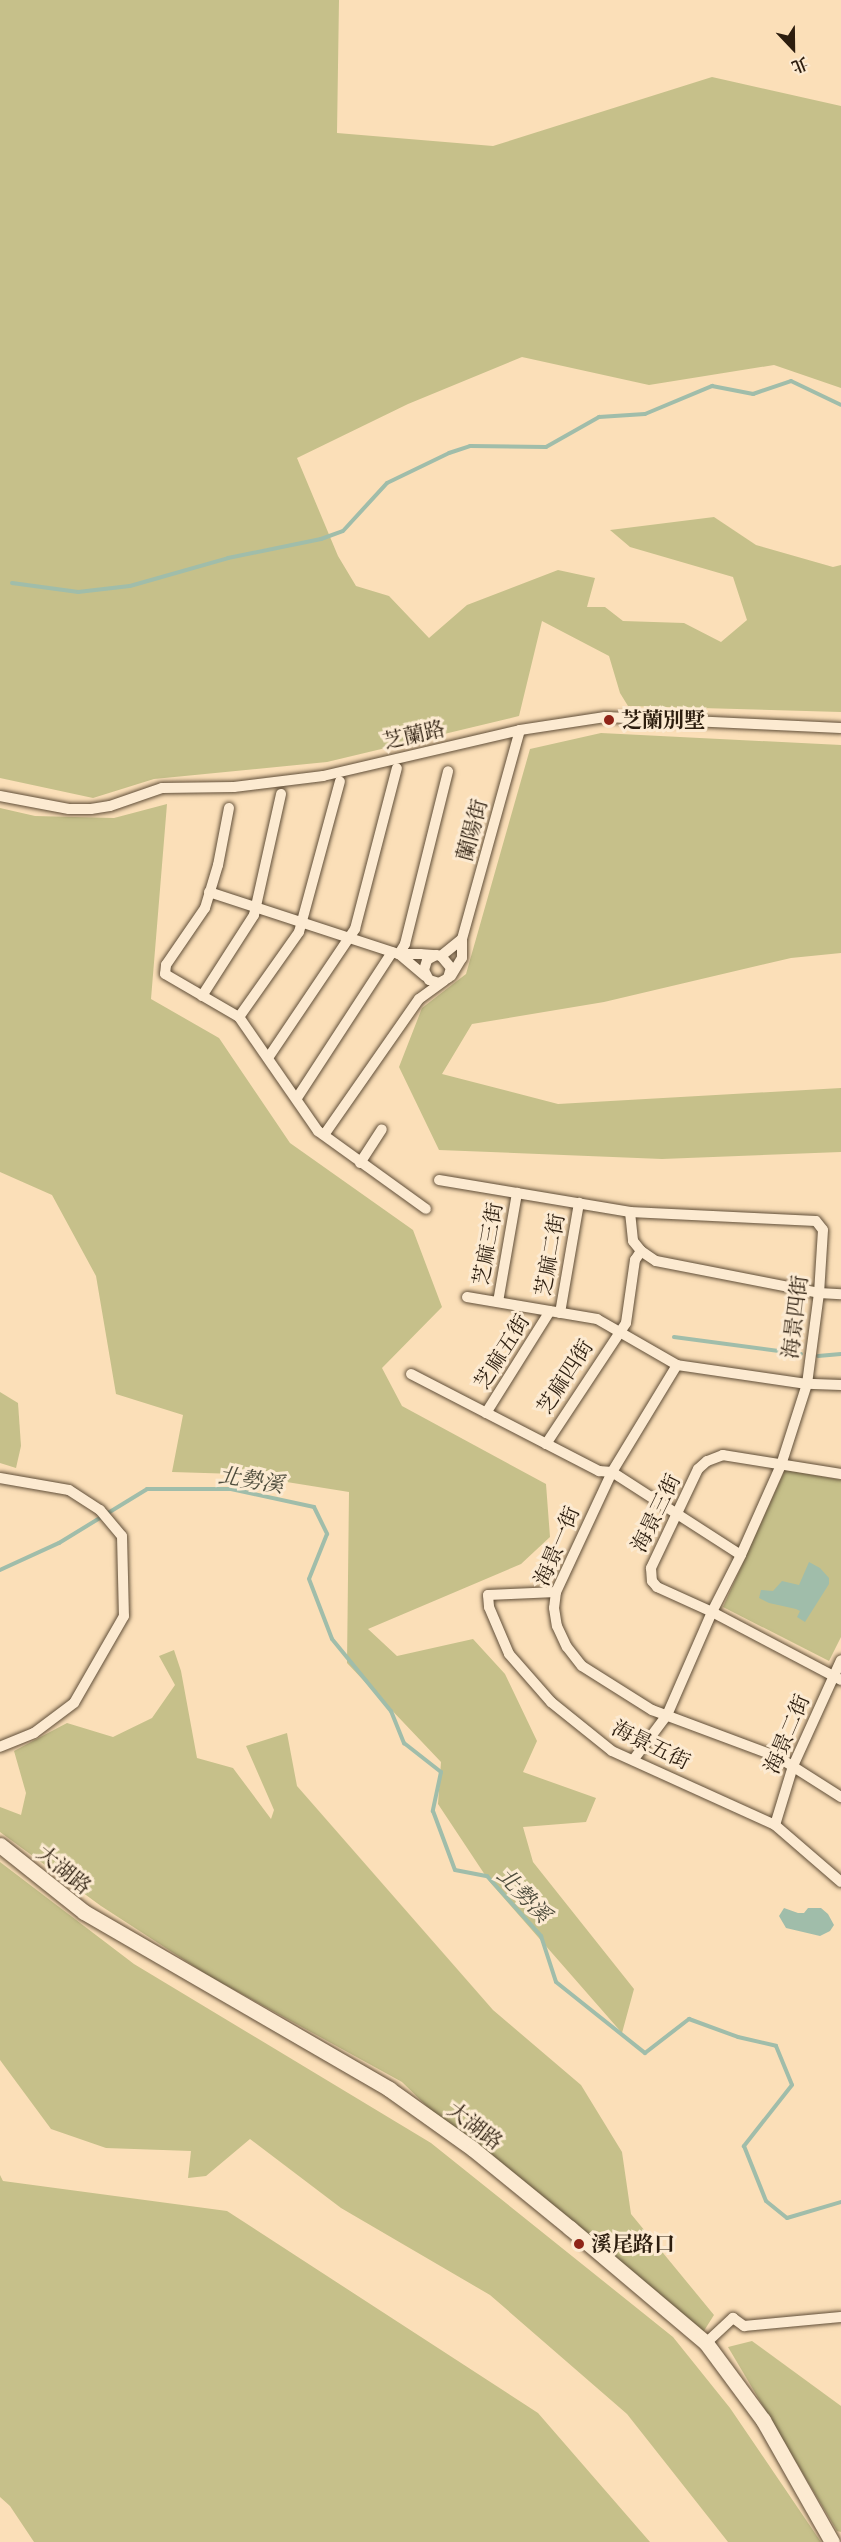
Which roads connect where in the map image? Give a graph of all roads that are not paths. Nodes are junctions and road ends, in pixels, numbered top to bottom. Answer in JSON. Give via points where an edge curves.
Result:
{"nodes":[{"id":1,"x":841,"y":728,"type":"edge"},
{"id":2,"x":520,"y":730,"type":"junction"},
{"id":3,"x":397,"y":768,"type":"dead end"},
{"id":4,"x":448,"y":771,"type":"dead end"},
{"id":5,"x":340,"y":781,"type":"dead end"},
{"id":6,"x":281,"y":794,"type":"dead end"},
{"id":7,"x":0,"y":796,"type":"edge"},
{"id":8,"x":229,"y":808,"type":"dead end"},
{"id":9,"x":209,"y":892,"type":"junction"},
{"id":10,"x":256,"y":907,"type":"junction"},
{"id":11,"x":303,"y":922,"type":"junction"},
{"id":12,"x":350,"y":938,"type":"junction"},
{"id":13,"x":462,"y":939,"type":"junction"},
{"id":14,"x":396,"y":953,"type":"junction"},
{"id":15,"x":439,"y":956,"type":"junction"},
{"id":16,"x":425,"y":976,"type":"junction"},
{"id":17,"x":446,"y":980,"type":"junction"},
{"id":18,"x":202,"y":996,"type":"junction"},
{"id":19,"x":239,"y":1017,"type":"junction"},
{"id":20,"x":268,"y":1058,"type":"junction"},
{"id":21,"x":297,"y":1098,"type":"junction"},
{"id":22,"x":382,"y":1129,"type":"dead end"},
{"id":23,"x":324,"y":1135,"type":"junction"},
{"id":24,"x":360,"y":1163,"type":"junction"},
{"id":25,"x":439,"y":1180,"type":"dead end"},
{"id":26,"x":517,"y":1193,"type":"junction"},
{"id":27,"x":579,"y":1203,"type":"junction"},
{"id":28,"x":426,"y":1209,"type":"dead end"},
{"id":29,"x":630,"y":1212,"type":"junction"},
{"id":30,"x":641,"y":1251,"type":"junction"},
{"id":31,"x":819,"y":1293,"type":"junction"},
{"id":32,"x":841,"y":1294,"type":"edge"},
{"id":33,"x":467,"y":1297,"type":"dead end"},
{"id":34,"x":498,"y":1302,"type":"junction"},
{"id":35,"x":555,"y":1312,"type":"junction"},
{"id":36,"x":620,"y":1333,"type":"junction"},
{"id":37,"x":677,"y":1365,"type":"junction"},
{"id":38,"x":411,"y":1374,"type":"dead end"},
{"id":39,"x":807,"y":1384,"type":"junction"},
{"id":40,"x":841,"y":1386,"type":"edge"},
{"id":41,"x":486,"y":1413,"type":"junction"},
{"id":42,"x":546,"y":1444,"type":"junction"},
{"id":43,"x":781,"y":1465,"type":"junction"},
{"id":44,"x":612,"y":1472,"type":"junction"},
{"id":45,"x":841,"y":1474,"type":"edge"},
{"id":46,"x":0,"y":1478,"type":"edge"},
{"id":47,"x":677,"y":1515,"type":"junction"},
{"id":48,"x":741,"y":1555,"type":"junction"},
{"id":49,"x":556,"y":1592,"type":"junction"},
{"id":50,"x":712,"y":1611,"type":"junction"},
{"id":51,"x":841,"y":1660,"type":"edge"},
{"id":52,"x":838,"y":1677,"type":"edge"},
{"id":53,"x":667,"y":1715,"type":"junction"},
{"id":54,"x":0,"y":1747,"type":"edge"},
{"id":55,"x":634,"y":1759,"type":"junction"},
{"id":56,"x":793,"y":1766,"type":"junction"},
{"id":57,"x":841,"y":1797,"type":"edge"},
{"id":58,"x":775,"y":1825,"type":"junction"},
{"id":59,"x":0,"y":1845,"type":"edge"},
{"id":60,"x":841,"y":1882,"type":"edge"},
{"id":61,"x":841,"y":2317,"type":"edge"},
{"id":62,"x":706,"y":2343,"type":"junction"},
{"id":63,"x":832,"y":2542,"type":"edge"}],
"edges":[{"from":1,"to":2,"type":"street","name":"芝蘭路","via":[[605,717]]},
{"from":2,"to":7,"type":"street","name":"芝蘭路","via":[[323,776],[234,787],[162,788],[91,809],[69,809]]},
{"from":2,"to":13,"type":"street","name":"蘭陽街"},
{"from":3,"to":12,"type":"street"},
{"from":4,"to":14,"type":"street","name":"蘭陽街","via":[[405,944]]},
{"from":5,"to":11,"type":"street"},
{"from":6,"to":10,"type":"street"},
{"from":8,"to":9,"type":"street"},
{"from":9,"to":10,"type":"street"},
{"from":9,"to":18,"type":"street","via":[[205,908],[166,965],[165,974]]},
{"from":10,"to":11,"type":"street"},
{"from":10,"to":18,"type":"street"},
{"from":11,"to":12,"type":"street"},
{"from":11,"to":19,"type":"street"},
{"from":12,"to":14,"type":"street"},
{"from":12,"to":20,"type":"street"},
{"from":13,"to":15,"type":"street","via":[[453,950]]},
{"from":13,"to":17,"type":"street","name":"蘭陽街","via":[[462,958]]},
{"from":14,"to":15,"type":"street"},
{"from":14,"to":16,"type":"street"},
{"from":14,"to":21,"type":"street","name":"蘭陽街"},
{"from":15,"to":16,"type":"street","via":[[424,965]]},
{"from":15,"to":17,"type":"street","via":[[451,968]]},
{"from":16,"to":17,"type":"street","via":[[433,982]]},
{"from":17,"to":23,"type":"street","name":"蘭陽街","via":[[418,999]]},
{"from":18,"to":19,"type":"street"},
{"from":19,"to":20,"type":"street"},
{"from":20,"to":21,"type":"street"},
{"from":21,"to":23,"type":"street"},
{"from":22,"to":24,"type":"street"},
{"from":23,"to":24,"type":"street"},
{"from":24,"to":28,"type":"street"},
{"from":25,"to":26,"type":"street","name":"海景四街"},
{"from":26,"to":27,"type":"street","name":"海景四街"},
{"from":26,"to":34,"type":"street","name":"芝麻三街"},
{"from":27,"to":29,"type":"street","name":"海景四街"},
{"from":27,"to":35,"type":"street","name":"芝麻二街"},
{"from":29,"to":30,"type":"street","via":[[633,1240]]},
{"from":29,"to":31,"type":"street","name":"海景四街","via":[[816,1221],[823,1230]]},
{"from":30,"to":31,"type":"street","via":[[656,1261]]},
{"from":30,"to":36,"type":"street","via":[[635,1260],[626,1323]]},
{"from":31,"to":32,"type":"street"},
{"from":31,"to":39,"type":"street","name":"海景四街"},
{"from":33,"to":34,"type":"street"},
{"from":34,"to":35,"type":"street"},
{"from":35,"to":36,"type":"street","via":[[597,1319]]},
{"from":35,"to":41,"type":"street","name":"芝麻五街"},
{"from":36,"to":37,"type":"street"},
{"from":36,"to":42,"type":"street","name":"芝麻四街"},
{"from":37,"to":39,"type":"street"},
{"from":37,"to":44,"type":"street","name":"海景一街"},
{"from":38,"to":41,"type":"street"},
{"from":39,"to":40,"type":"street"},
{"from":39,"to":43,"type":"street","name":"海景四街"},
{"from":41,"to":42,"type":"street"},
{"from":42,"to":44,"type":"street","via":[[599,1471]]},
{"from":43,"to":45,"type":"street","name":"海景三街"},
{"from":43,"to":47,"type":"street","name":"海景三街","via":[[723,1455],[707,1461],[698,1469]]},
{"from":43,"to":48,"type":"street","name":"海景四街"},
{"from":44,"to":47,"type":"street"},
{"from":44,"to":49,"type":"street","name":"海景一街"},
{"from":46,"to":54,"type":"street","via":[[69,1491],[110,1521],[122,1536],[124,1616],[74,1703],[34,1733]]},
{"from":47,"to":48,"type":"street"},
{"from":47,"to":50,"type":"street","name":"海景三街","via":[[651,1568],[652,1581],[657,1587]]},
{"from":48,"to":50,"type":"street","name":"海景四街"},
{"from":49,"to":53,"type":"street","name":"海景一街","via":[[557,1626],[582,1666],[652,1710]]},
{"from":49,"to":55,"type":"street","name":"海景五街","via":[[488,1595],[489,1608],[509,1654],[551,1702],[612,1751]]},
{"from":50,"to":52,"type":"street","name":"海景三街"},
{"from":50,"to":53,"type":"street","name":"海景四街"},
{"from":51,"to":52,"type":"street","name":"海景二街"},
{"from":52,"to":56,"type":"street","name":"海景二街"},
{"from":53,"to":55,"type":"street","name":"海景四街"},
{"from":53,"to":56,"type":"street","name":"海景一街"},
{"from":55,"to":58,"type":"street","name":"海景五街"},
{"from":56,"to":57,"type":"street","name":"海景一街"},
{"from":56,"to":58,"type":"street","name":"海景二街"},
{"from":58,"to":60,"type":"street","name":"海景五街"},
{"from":59,"to":62,"type":"street","name":"大湖路","via":[[84,1912],[389,2089],[482,2156]]},
{"from":61,"to":62,"type":"street","via":[[744,2326],[733,2318]]},
{"from":62,"to":63,"type":"street","name":"大湖路","via":[[763,2420]]}]}
